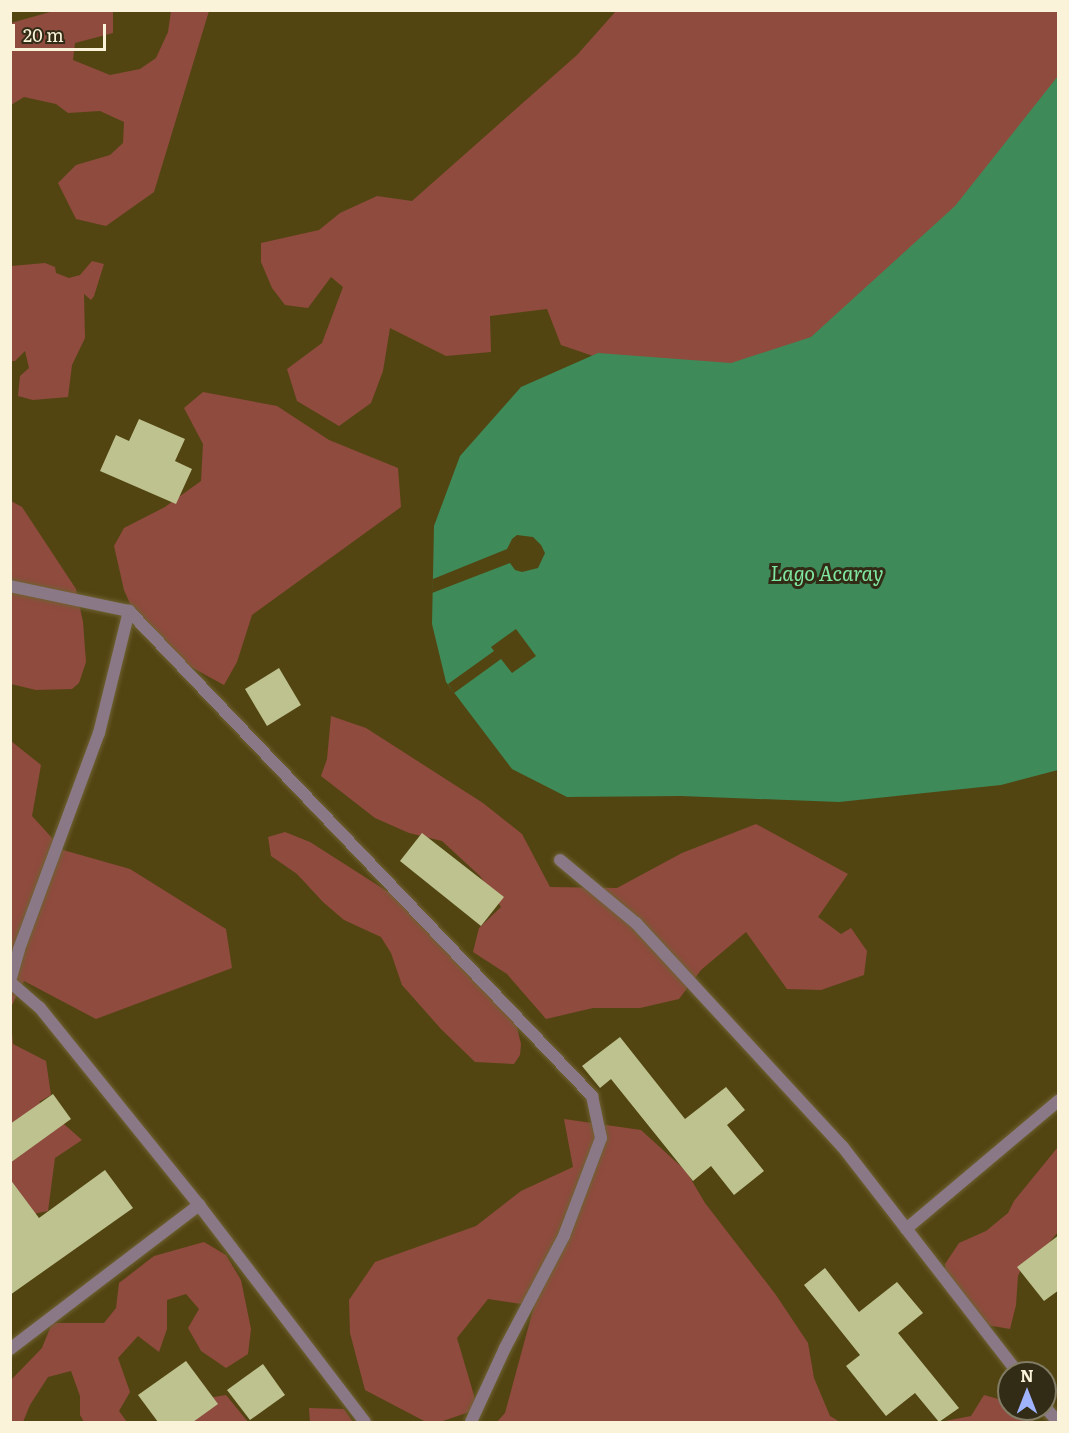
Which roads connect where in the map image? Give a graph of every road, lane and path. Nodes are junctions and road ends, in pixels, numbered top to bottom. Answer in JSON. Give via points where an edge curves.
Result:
{"nodes":[{"id":1,"x":10,"y":586,"type":"edge"},
{"id":2,"x":129,"y":611,"type":"junction"},
{"id":3,"x":560,"y":860,"type":"dead end"},
{"id":4,"x":10,"y":981,"type":"edge"},
{"id":5,"x":1059,"y":1101,"type":"edge"},
{"id":6,"x":199,"y":1205,"type":"junction"},
{"id":7,"x":906,"y":1229,"type":"junction"},
{"id":8,"x":10,"y":1349,"type":"edge"},
{"id":9,"x":1009,"y":1361,"type":"edge"},
{"id":10,"x":365,"y":1422,"type":"edge"},
{"id":11,"x":471,"y":1422,"type":"edge"}],
"edges":[{"from":1,"to":2,"type":"street"},
{"from":2,"to":4,"type":"street","via":[[99,733]]},
{"from":2,"to":11,"type":"street","via":[[592,1096],[601,1138],[564,1236]]},
{"from":3,"to":7,"type":"street","via":[[636,923],[683,971],[842,1146]]},
{"from":4,"to":6,"type":"street","via":[[40,1008]]},
{"from":5,"to":7,"type":"street"},
{"from":6,"to":8,"type":"street"},
{"from":6,"to":10,"type":"street"},
{"from":7,"to":9,"type":"street"}]}
